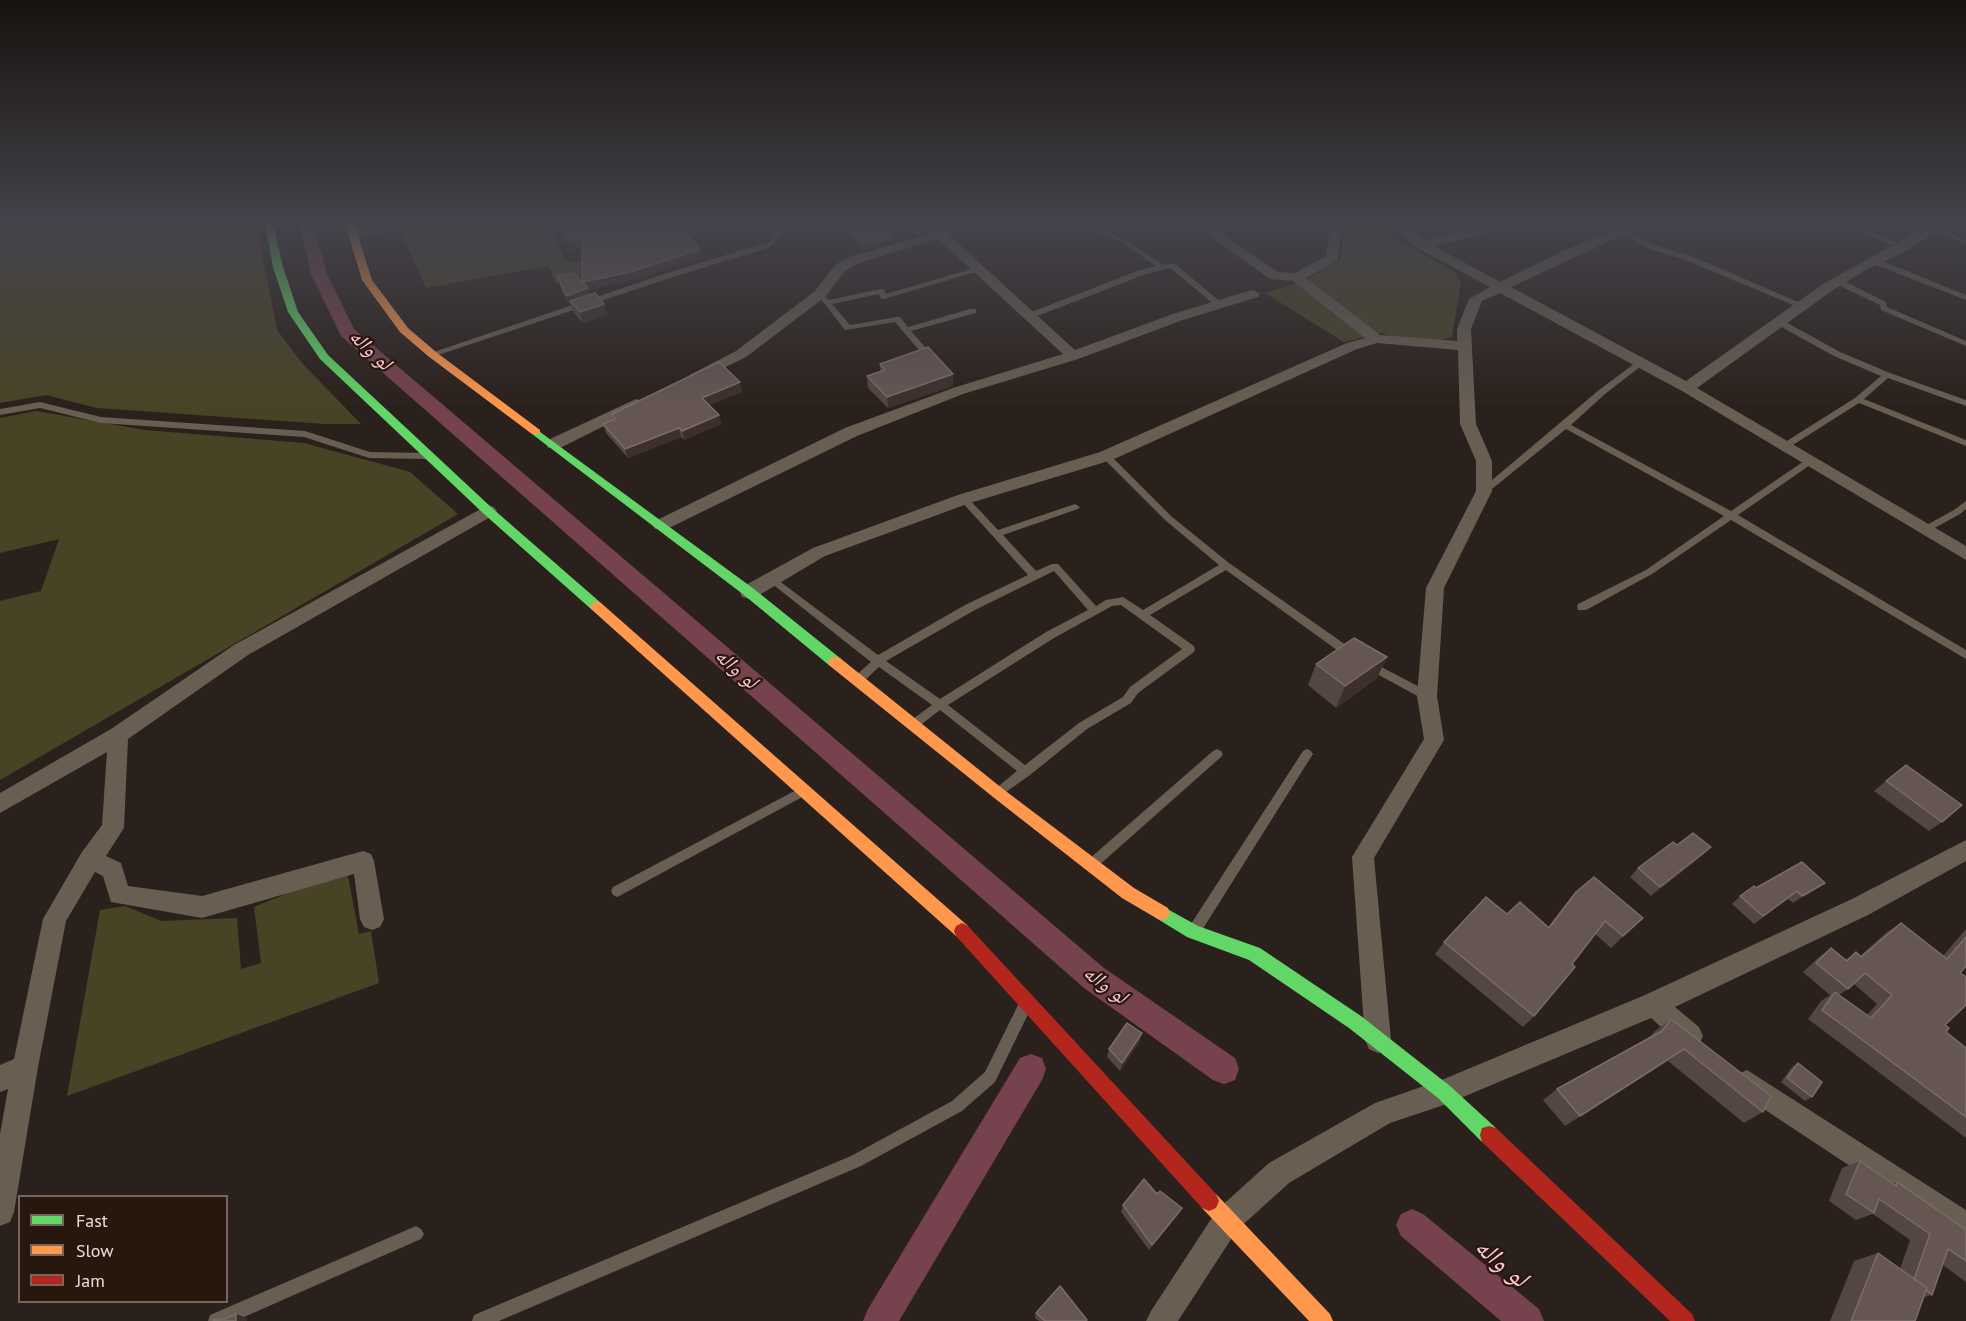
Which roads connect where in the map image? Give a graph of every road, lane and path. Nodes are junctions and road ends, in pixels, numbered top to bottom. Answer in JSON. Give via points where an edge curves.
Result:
{"nodes":[{"id":1,"x":284,"y":285,"type":"edge"},
{"id":2,"x":370,"y":285,"type":"edge"},
{"id":3,"x":641,"y":285,"type":"edge"},
{"id":4,"x":832,"y":285,"type":"edge"},
{"id":5,"x":927,"y":285,"type":"edge"},
{"id":6,"x":994,"y":285,"type":"edge"},
{"id":7,"x":1109,"y":285,"type":"edge"},
{"id":8,"x":1195,"y":285,"type":"edge"},
{"id":9,"x":1306,"y":285,"type":"edge"},
{"id":10,"x":1494,"y":285,"type":"edge"},
{"id":11,"x":1503,"y":285,"type":"edge"},
{"id":12,"x":1752,"y":285,"type":"edge"},
{"id":13,"x":1832,"y":285,"type":"edge"},
{"id":14,"x":1844,"y":285,"type":"edge"},
{"id":15,"x":1933,"y":285,"type":"edge"},
{"id":16,"x":1498,"y":287,"type":"junction"},
{"id":17,"x":1253,"y":294,"type":"dead end"},
{"id":18,"x":825,"y":298,"type":"junction"},
{"id":19,"x":1966,"y":298,"type":"edge"},
{"id":20,"x":1219,"y":304,"type":"junction"},
{"id":21,"x":1801,"y":305,"type":"junction"},
{"id":22,"x":973,"y":311,"type":"dead end"},
{"id":23,"x":1029,"y":316,"type":"junction"},
{"id":24,"x":1779,"y":322,"type":"junction"},
{"id":25,"x":906,"y":330,"type":"junction"},
{"id":26,"x":1376,"y":339,"type":"junction"},
{"id":27,"x":1966,"y":344,"type":"edge"},
{"id":28,"x":1465,"y":346,"type":"junction"},
{"id":29,"x":921,"y":348,"type":"edge"},
{"id":30,"x":432,"y":354,"type":"junction"},
{"id":31,"x":1073,"y":356,"type":"junction"},
{"id":32,"x":1641,"y":363,"type":"junction"},
{"id":33,"x":1887,"y":375,"type":"junction"},
{"id":34,"x":689,"y":379,"type":"edge"},
{"id":35,"x":1687,"y":388,"type":"junction"},
{"id":36,"x":647,"y":399,"type":"edge"},
{"id":37,"x":1858,"y":400,"type":"junction"},
{"id":38,"x":1966,"y":403,"type":"edge"},
{"id":39,"x":0,"y":412,"type":"edge"},
{"id":40,"x":1566,"y":425,"type":"junction"},
{"id":41,"x":1966,"y":443,"type":"edge"},
{"id":42,"x":554,"y":444,"type":"junction"},
{"id":43,"x":1785,"y":446,"type":"junction"},
{"id":44,"x":430,"y":456,"type":"junction"},
{"id":45,"x":1106,"y":456,"type":"junction"},
{"id":46,"x":1810,"y":461,"type":"junction"},
{"id":47,"x":1484,"y":491,"type":"junction"},
{"id":48,"x":964,"y":499,"type":"junction"},
{"id":49,"x":1966,"y":504,"type":"edge"},
{"id":50,"x":1075,"y":507,"type":"dead end"},
{"id":51,"x":488,"y":511,"type":"junction"},
{"id":52,"x":1732,"y":516,"type":"junction"},
{"id":53,"x":661,"y":525,"type":"junction"},
{"id":54,"x":1926,"y":529,"type":"junction"},
{"id":55,"x":996,"y":534,"type":"junction"},
{"id":56,"x":1966,"y":554,"type":"edge"},
{"id":57,"x":1226,"y":565,"type":"junction"},
{"id":58,"x":1035,"y":576,"type":"junction"},
{"id":59,"x":771,"y":579,"type":"junction"},
{"id":60,"x":749,"y":592,"type":"junction"},
{"id":61,"x":1582,"y":607,"type":"dead end"},
{"id":62,"x":1095,"y":611,"type":"junction"},
{"id":63,"x":1142,"y":615,"type":"junction"},
{"id":64,"x":1966,"y":655,"type":"edge"},
{"id":65,"x":878,"y":661,"type":"junction"},
{"id":66,"x":858,"y":680,"type":"junction"},
{"id":67,"x":1427,"y":696,"type":"junction"},
{"id":68,"x":941,"y":705,"type":"junction"},
{"id":69,"x":914,"y":724,"type":"junction"},
{"id":70,"x":118,"y":735,"type":"junction"},
{"id":71,"x":1217,"y":754,"type":"dead end"},
{"id":72,"x":1307,"y":754,"type":"dead end"},
{"id":73,"x":1026,"y":771,"type":"junction"},
{"id":74,"x":805,"y":791,"type":"junction"},
{"id":75,"x":998,"y":794,"type":"junction"},
{"id":76,"x":0,"y":804,"type":"edge"},
{"id":77,"x":1966,"y":850,"type":"edge"},
{"id":78,"x":90,"y":859,"type":"junction"},
{"id":79,"x":1091,"y":865,"type":"junction"},
{"id":80,"x":617,"y":891,"type":"dead end"},
{"id":81,"x":372,"y":919,"type":"dead end"},
{"id":82,"x":1193,"y":932,"type":"junction"},
{"id":83,"x":1028,"y":1001,"type":"junction"},
{"id":84,"x":1654,"y":1004,"type":"junction"},
{"id":85,"x":1378,"y":1040,"type":"junction"},
{"id":86,"x":1705,"y":1050,"type":"edge"},
{"id":87,"x":25,"y":1067,"type":"junction"},
{"id":88,"x":1730,"y":1072,"type":"edge"},
{"id":89,"x":0,"y":1079,"type":"edge"},
{"id":90,"x":1444,"y":1092,"type":"junction"},
{"id":91,"x":0,"y":1212,"type":"edge"},
{"id":92,"x":1227,"y":1220,"type":"junction"},
{"id":93,"x":1966,"y":1226,"type":"edge"},
{"id":94,"x":416,"y":1234,"type":"dead end"},
{"id":95,"x":216,"y":1321,"type":"edge"},
{"id":96,"x":480,"y":1321,"type":"edge"},
{"id":97,"x":1161,"y":1321,"type":"edge"},
{"id":98,"x":1323,"y":1321,"type":"edge"},
{"id":99,"x":1685,"y":1321,"type":"edge"}],
"edges":[{"from":1,"to":44,"type":"street","via":[[293,312],[324,357]]},
{"from":2,"to":30,"type":"street","via":[[404,330]]},
{"from":3,"to":30,"type":"lane"},
{"from":4,"to":18,"type":"street"},
{"from":5,"to":18,"type":"lane","via":[[884,297],[881,291]]},
{"from":6,"to":23,"type":"street"},
{"from":7,"to":23,"type":"lane"},
{"from":8,"to":20,"type":"lane"},
{"from":9,"to":26,"type":"street"},
{"from":10,"to":16,"type":"street"},
{"from":11,"to":16,"type":"street"},
{"from":12,"to":21,"type":"lane"},
{"from":13,"to":21,"type":"street"},
{"from":14,"to":27,"type":"lane","via":[[1884,308]]},
{"from":15,"to":19,"type":"lane"},
{"from":16,"to":28,"type":"street","via":[[1476,299],[1464,328]]},
{"from":16,"to":32,"type":"street"},
{"from":17,"to":20,"type":"street"},
{"from":18,"to":25,"type":"lane","via":[[848,328],[897,319]]},
{"from":18,"to":34,"type":"street","via":[[741,354]]},
{"from":20,"to":31,"type":"street"},
{"from":21,"to":24,"type":"street"},
{"from":22,"to":25,"type":"lane"},
{"from":23,"to":31,"type":"street"},
{"from":24,"to":33,"type":"lane","via":[[1837,354]]},
{"from":24,"to":35,"type":"street"},
{"from":25,"to":29,"type":"lane"},
{"from":26,"to":28,"type":"street"},
{"from":26,"to":45,"type":"street","via":[[1352,346]]},
{"from":28,"to":47,"type":"street","via":[[1468,424],[1484,461]]},
{"from":30,"to":42,"type":"street"},
{"from":31,"to":53,"type":"street","via":[[958,391],[851,432]]},
{"from":32,"to":35,"type":"street"},
{"from":32,"to":40,"type":"lane"},
{"from":33,"to":37,"type":"lane"},
{"from":33,"to":38,"type":"lane"},
{"from":35,"to":43,"type":"street"},
{"from":36,"to":42,"type":"street"},
{"from":37,"to":41,"type":"lane"},
{"from":37,"to":43,"type":"lane"},
{"from":39,"to":44,"type":"lane","via":[[40,405],[101,420],[305,434],[369,455]]},
{"from":40,"to":47,"type":"lane"},
{"from":40,"to":52,"type":"lane"},
{"from":42,"to":53,"type":"street"},
{"from":43,"to":46,"type":"street"},
{"from":44,"to":51,"type":"street"},
{"from":45,"to":48,"type":"street"},
{"from":45,"to":57,"type":"lane","via":[[1168,518]]},
{"from":46,"to":52,"type":"lane"},
{"from":46,"to":54,"type":"street"},
{"from":47,"to":67,"type":"street","via":[[1436,588]]},
{"from":48,"to":55,"type":"lane"},
{"from":48,"to":59,"type":"street","via":[[819,552]]},
{"from":49,"to":54,"type":"lane"},
{"from":50,"to":55,"type":"lane"},
{"from":51,"to":70,"type":"street","via":[[242,650]]},
{"from":51,"to":74,"type":"street"},
{"from":52,"to":61,"type":"lane","via":[[1649,572]]},
{"from":52,"to":64,"type":"lane"},
{"from":53,"to":60,"type":"street"},
{"from":54,"to":56,"type":"street"},
{"from":55,"to":58,"type":"lane"},
{"from":57,"to":63,"type":"lane"},
{"from":57,"to":67,"type":"lane","via":[[1346,652]]},
{"from":58,"to":62,"type":"lane","via":[[1055,566]]},
{"from":58,"to":65,"type":"lane","via":[[969,608]]},
{"from":59,"to":60,"type":"street"},
{"from":59,"to":65,"type":"lane"},
{"from":60,"to":66,"type":"street"},
{"from":62,"to":63,"type":"lane","via":[[1123,601]]},
{"from":62,"to":68,"type":"lane"},
{"from":63,"to":73,"type":"lane","via":[[1190,649],[1134,690],[1127,700],[1083,726]]},
{"from":65,"to":66,"type":"lane"},
{"from":65,"to":68,"type":"lane"},
{"from":66,"to":69,"type":"street"},
{"from":67,"to":85,"type":"street","via":[[1434,740],[1363,857]]},
{"from":68,"to":69,"type":"lane"},
{"from":68,"to":73,"type":"lane"},
{"from":69,"to":75,"type":"street"},
{"from":70,"to":76,"type":"street"},
{"from":70,"to":78,"type":"street","via":[[113,828]]},
{"from":71,"to":79,"type":"lane"},
{"from":72,"to":82,"type":"lane"},
{"from":73,"to":75,"type":"lane"},
{"from":74,"to":80,"type":"lane"},
{"from":74,"to":83,"type":"street","via":[[972,940]]},
{"from":75,"to":79,"type":"street"},
{"from":77,"to":84,"type":"street","via":[[1860,907]]},
{"from":78,"to":81,"type":"street","via":[[113,870],[119,895],[202,907],[363,861]]},
{"from":78,"to":87,"type":"street","via":[[54,920]]},
{"from":79,"to":82,"type":"street","via":[[1128,893]]},
{"from":82,"to":85,"type":"street","via":[[1254,954]]},
{"from":83,"to":92,"type":"street"},
{"from":83,"to":96,"type":"lane","via":[[990,1077],[957,1106],[856,1161]]},
{"from":84,"to":86,"type":"street"},
{"from":84,"to":90,"type":"street"},
{"from":85,"to":90,"type":"street"},
{"from":87,"to":89,"type":"street"},
{"from":87,"to":91,"type":"street"},
{"from":88,"to":93,"type":"street"},
{"from":90,"to":92,"type":"street","via":[[1383,1112],[1279,1173]]},
{"from":90,"to":99,"type":"street"},
{"from":92,"to":97,"type":"street"},
{"from":92,"to":98,"type":"street"},
{"from":94,"to":95,"type":"lane"}]}
